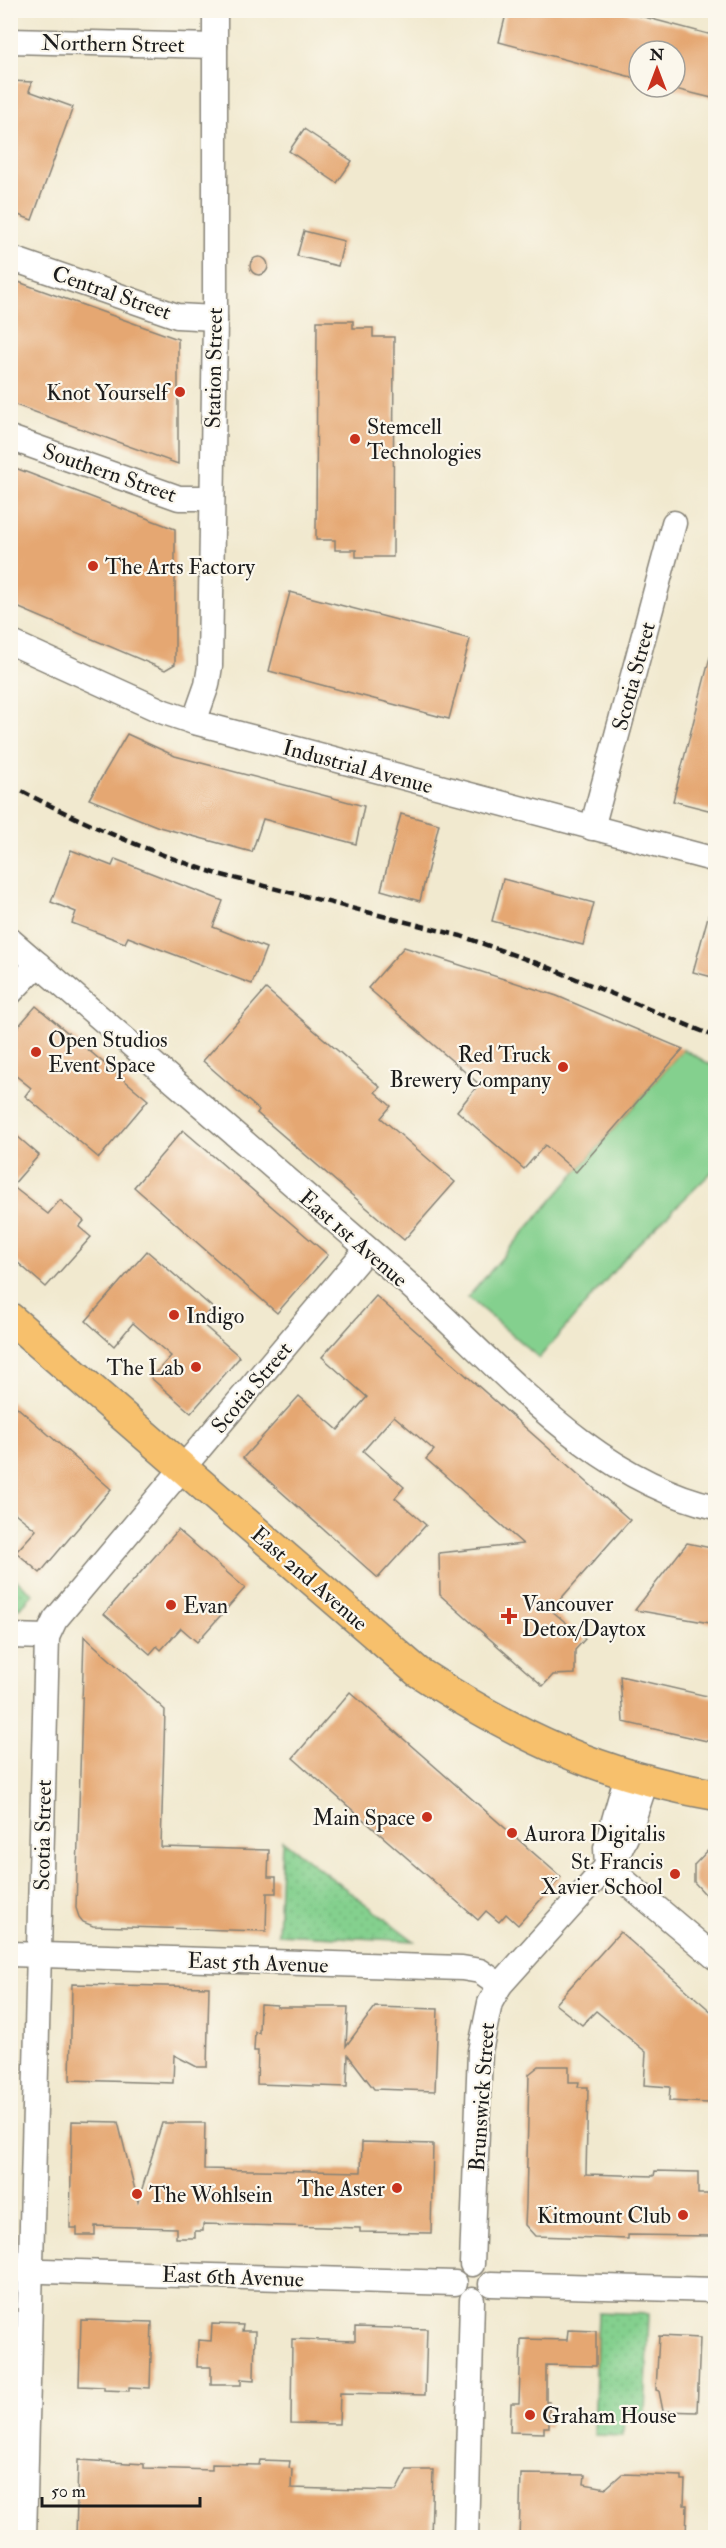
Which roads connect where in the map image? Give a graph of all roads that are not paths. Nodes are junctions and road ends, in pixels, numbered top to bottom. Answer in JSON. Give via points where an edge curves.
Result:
{"nodes":[{"id":1,"x":215,"y":10,"type":"edge"},
{"id":2,"x":10,"y":42,"type":"edge"},
{"id":3,"x":214,"y":45,"type":"junction"},
{"id":4,"x":10,"y":258,"type":"edge"},
{"id":5,"x":215,"y":318,"type":"junction"},
{"id":6,"x":10,"y":438,"type":"edge"},
{"id":7,"x":211,"y":498,"type":"junction"},
{"id":8,"x":674,"y":523,"type":"dead end"},
{"id":9,"x":10,"y":642,"type":"edge"},
{"id":10,"x":194,"y":723,"type":"junction"},
{"id":11,"x":592,"y":828,"type":"junction"},
{"id":12,"x":716,"y":860,"type":"edge"},
{"id":13,"x":10,"y":940,"type":"edge"},
{"id":14,"x":38,"y":963,"type":"junction"},
{"id":15,"x":10,"y":993,"type":"edge"},
{"id":16,"x":367,"y":1249,"type":"junction"},
{"id":17,"x":10,"y":1318,"type":"edge"},
{"id":18,"x":183,"y":1468,"type":"junction"},
{"id":19,"x":716,"y":1507,"type":"edge"},
{"id":20,"x":10,"y":1636,"type":"edge"},
{"id":21,"x":46,"y":1637,"type":"junction"},
{"id":22,"x":637,"y":1778,"type":"junction"},
{"id":23,"x":716,"y":1795,"type":"edge"},
{"id":24,"x":607,"y":1866,"type":"junction"},
{"id":25,"x":10,"y":1954,"type":"edge"},
{"id":26,"x":39,"y":1954,"type":"junction"},
{"id":27,"x":716,"y":1958,"type":"edge"},
{"id":28,"x":500,"y":1985,"type":"junction"},
{"id":29,"x":472,"y":2264,"type":"junction"},
{"id":30,"x":21,"y":2270,"type":"edge"},
{"id":31,"x":454,"y":2283,"type":"junction"},
{"id":32,"x":491,"y":2284,"type":"junction"},
{"id":33,"x":716,"y":2290,"type":"edge"},
{"id":34,"x":472,"y":2300,"type":"junction"},
{"id":35,"x":24,"y":2538,"type":"edge"},
{"id":36,"x":465,"y":2538,"type":"edge"}],
"edges":[{"from":1,"to":3,"type":"street","name":"Station Street"},
{"from":2,"to":3,"type":"street","name":"Northern Street"},
{"from":3,"to":5,"type":"street","name":"Station Street"},
{"from":4,"to":5,"type":"street","name":"Central Street","via":[[177,316]]},
{"from":5,"to":7,"type":"street","name":"Station Street"},
{"from":6,"to":7,"type":"street","name":"Southern Street","via":[[179,498]]},
{"from":7,"to":10,"type":"street","name":"Station Street","via":[[210,666]]},
{"from":8,"to":11,"type":"street","name":"Scotia Street"},
{"from":9,"to":10,"type":"street","name":"Industrial Avenue"},
{"from":10,"to":11,"type":"street","name":"Industrial Avenue"},
{"from":11,"to":12,"type":"street","name":"Industrial Avenue"},
{"from":13,"to":14,"type":"street","name":"East 1st Avenue"},
{"from":14,"to":15,"type":"street"},
{"from":14,"to":16,"type":"street","name":"East 1st Avenue"},
{"from":16,"to":18,"type":"street","name":"Scotia Street"},
{"from":16,"to":19,"type":"street","name":"East 1st Avenue","via":[[571,1434],[628,1472],[690,1501]]},
{"from":17,"to":18,"type":"main road","name":"East 2nd Avenue"},
{"from":18,"to":21,"type":"street","name":"Scotia Street","via":[[55,1620]]},
{"from":18,"to":22,"type":"main road","name":"East 2nd Avenue","via":[[418,1672],[471,1707],[531,1739]]},
{"from":20,"to":21,"type":"street"},
{"from":21,"to":26,"type":"street","name":"Scotia Street"},
{"from":22,"to":23,"type":"main road","name":"East 2nd Avenue"},
{"from":22,"to":24,"type":"street","via":[[606,1848]]},
{"from":24,"to":27,"type":"street"},
{"from":24,"to":28,"type":"street","name":"Brunswick Street"},
{"from":25,"to":26,"type":"street","name":"East 5th Avenue"},
{"from":26,"to":28,"type":"street","name":"East 5th Avenue","via":[[462,1968],[480,1971]]},
{"from":26,"to":30,"type":"street","name":"Scotia Street"},
{"from":28,"to":29,"type":"street","name":"Brunswick Street","via":[[490,2003],[480,2051]]},
{"from":29,"to":31,"type":"street","via":[[462,2268]]},
{"from":29,"to":32,"type":"street","via":[[488,2272]]},
{"from":30,"to":31,"type":"street","name":"East 6th Avenue"},
{"from":30,"to":35,"type":"street","name":"Scotia Street"},
{"from":31,"to":34,"type":"street","via":[[462,2297]]},
{"from":32,"to":33,"type":"street"},
{"from":32,"to":34,"type":"street","via":[[487,2294]]},
{"from":34,"to":36,"type":"street"}]}
